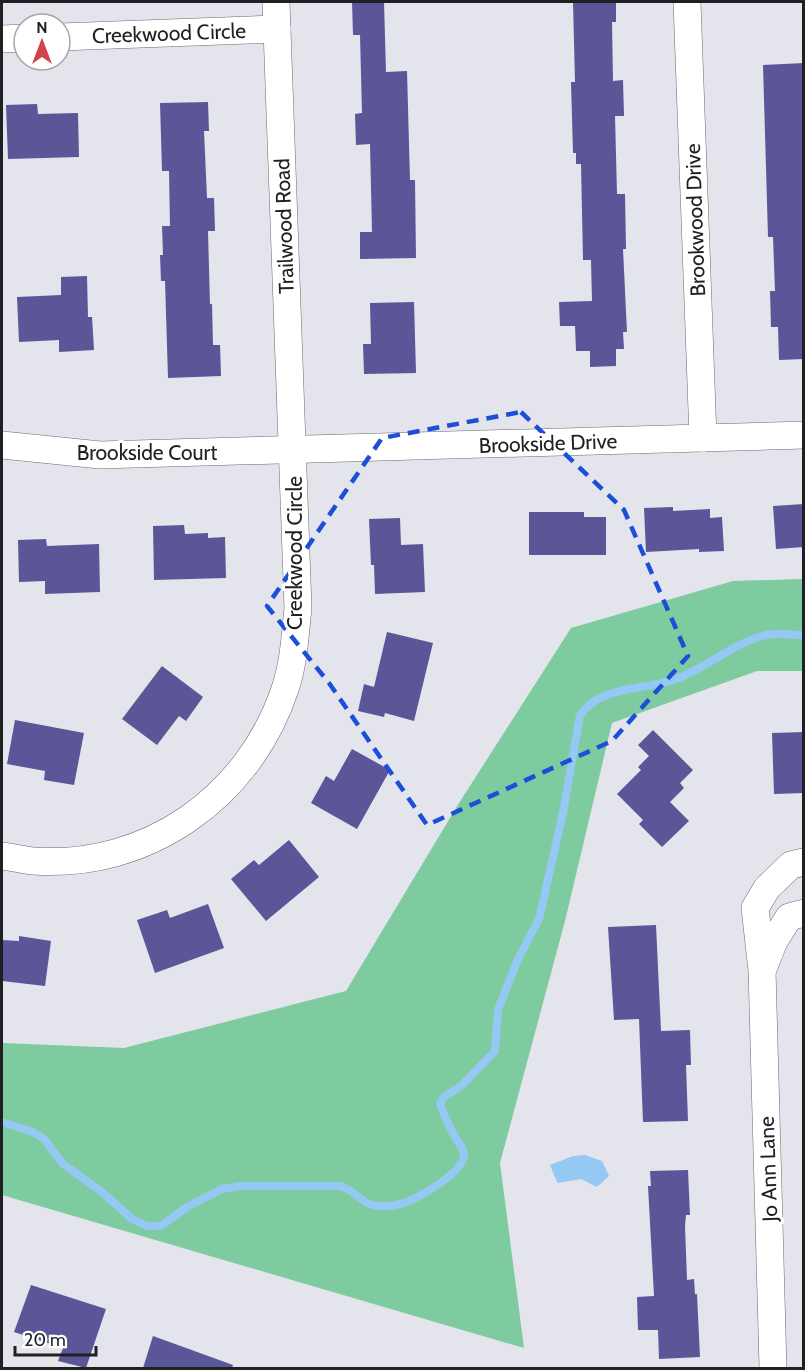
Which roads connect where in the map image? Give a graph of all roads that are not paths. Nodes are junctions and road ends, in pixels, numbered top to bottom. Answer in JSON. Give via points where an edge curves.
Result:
{"nodes":[{"id":1,"x":276,"y":2,"type":"edge"},
{"id":2,"x":687,"y":2,"type":"edge"},
{"id":3,"x":277,"y":29,"type":"junction"},
{"id":4,"x":72,"y":37,"type":"edge"},
{"id":5,"x":804,"y":435,"type":"edge"},
{"id":6,"x":703,"y":438,"type":"junction"},
{"id":7,"x":2,"y":445,"type":"edge"},
{"id":8,"x":293,"y":450,"type":"junction"},
{"id":9,"x":2,"y":856,"type":"edge"},
{"id":10,"x":804,"y":862,"type":"edge"},
{"id":11,"x":804,"y":913,"type":"edge"},
{"id":12,"x":762,"y":970,"type":"junction"},
{"id":13,"x":773,"y":1368,"type":"edge"}],
"edges":[{"from":1,"to":3,"type":"street","name":"Trailwood Road"},
{"from":2,"to":6,"type":"street","name":"Brookwood Drive"},
{"from":3,"to":4,"type":"street","name":"Creekwood Circle"},
{"from":3,"to":8,"type":"street","name":"Trailwood Road"},
{"from":5,"to":6,"type":"street","name":"Brookside Drive"},
{"from":6,"to":8,"type":"street","name":"Brookside Drive"},
{"from":7,"to":8,"type":"street","name":"Brookside Court","via":[[100,454]]},
{"from":8,"to":9,"type":"street","name":"Creekwood Circle","via":[[298,608],[294,651],[286,688],[269,729],[245,767],[205,807],[147,842],[113,854],[78,860],[33,861]]},
{"from":10,"to":12,"type":"street","name":"Jo Ann Lane","via":[[791,865],[767,888],[754,908]]},
{"from":11,"to":12,"type":"street","via":[[789,917]]},
{"from":12,"to":13,"type":"street","name":"Jo Ann Lane"}]}
